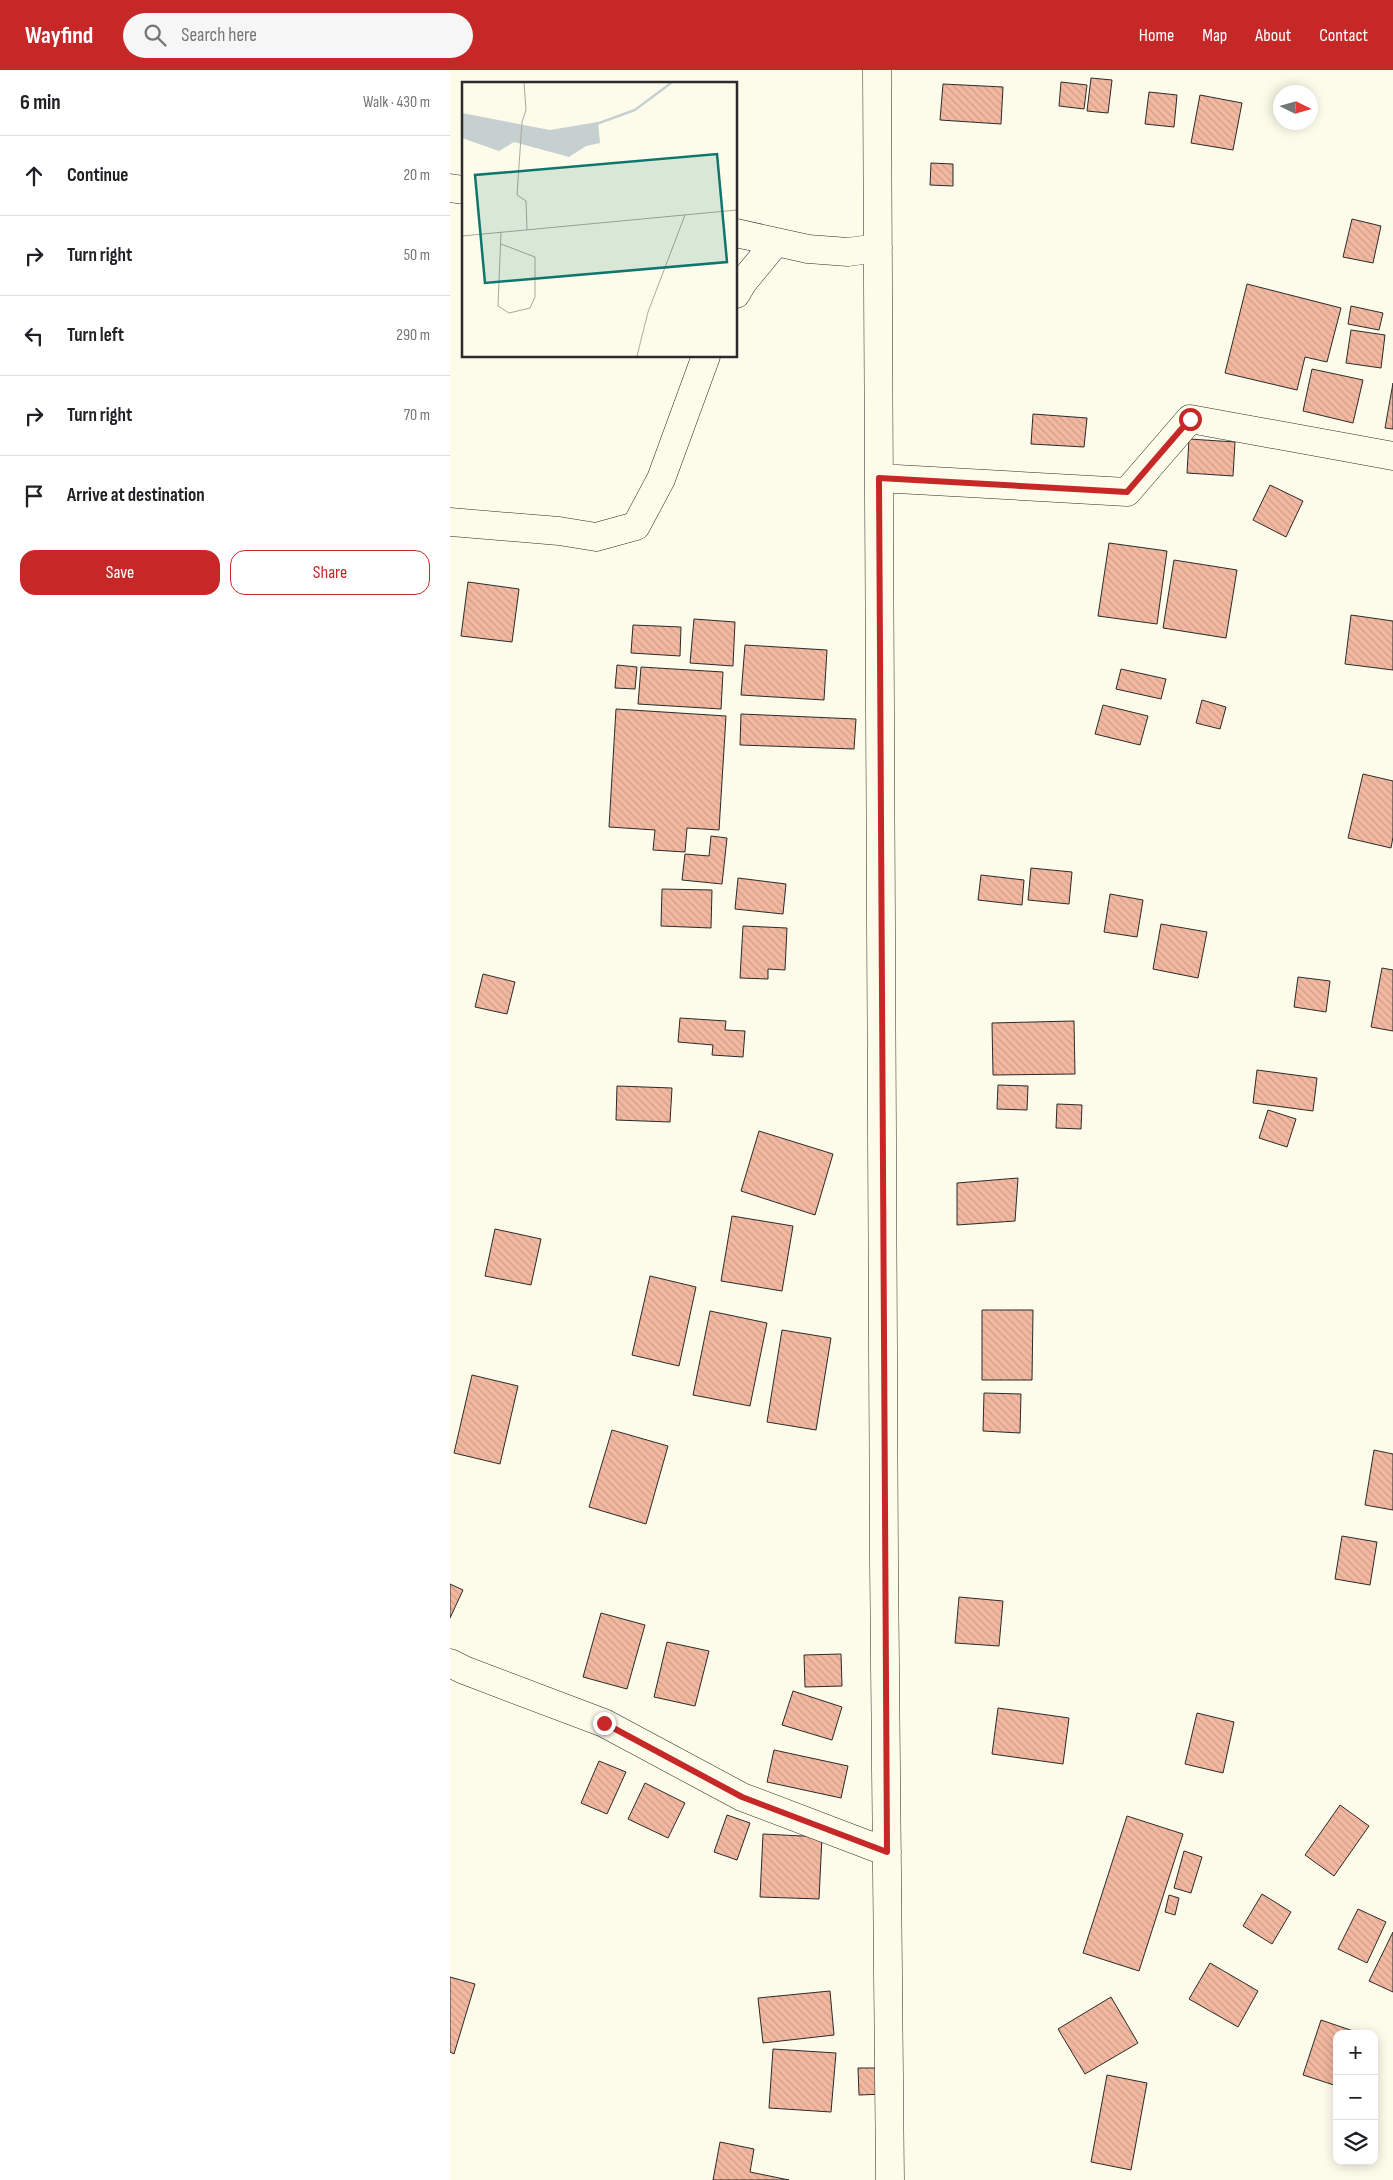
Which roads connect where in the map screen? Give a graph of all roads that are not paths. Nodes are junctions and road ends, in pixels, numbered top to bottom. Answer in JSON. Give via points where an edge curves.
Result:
{"nodes":[{"id":1,"x":877,"y":70,"type":"edge"},
{"id":2,"x":738,"y":233,"type":"edge"},
{"id":3,"x":776,"y":242,"type":"junction"},
{"id":4,"x":878,"y":248,"type":"junction"},
{"id":5,"x":738,"y":291,"type":"edge"},
{"id":6,"x":705,"y":358,"type":"edge"},
{"id":7,"x":1393,"y":456,"type":"edge"},
{"id":8,"x":879,"y":478,"type":"junction"},
{"id":9,"x":450,"y":522,"type":"edge"},
{"id":10,"x":450,"y":1663,"type":"edge"},
{"id":11,"x":887,"y":1852,"type":"junction"},
{"id":12,"x":890,"y":2180,"type":"edge"}],
"edges":[{"from":1,"to":4,"type":"street"},
{"from":2,"to":3,"type":"street"},
{"from":3,"to":4,"type":"street","via":[[808,249],[848,252]]},
{"from":3,"to":5,"type":"street"},
{"from":4,"to":8,"type":"street"},
{"from":6,"to":9,"type":"street","via":[[661,479],[636,526],[596,537]]},
{"from":7,"to":8,"type":"street","via":[[1190,419],[1127,492]]},
{"from":8,"to":11,"type":"street"},
{"from":10,"to":11,"type":"street","via":[[604,1723],[742,1797]]},
{"from":11,"to":12,"type":"street"}]}
